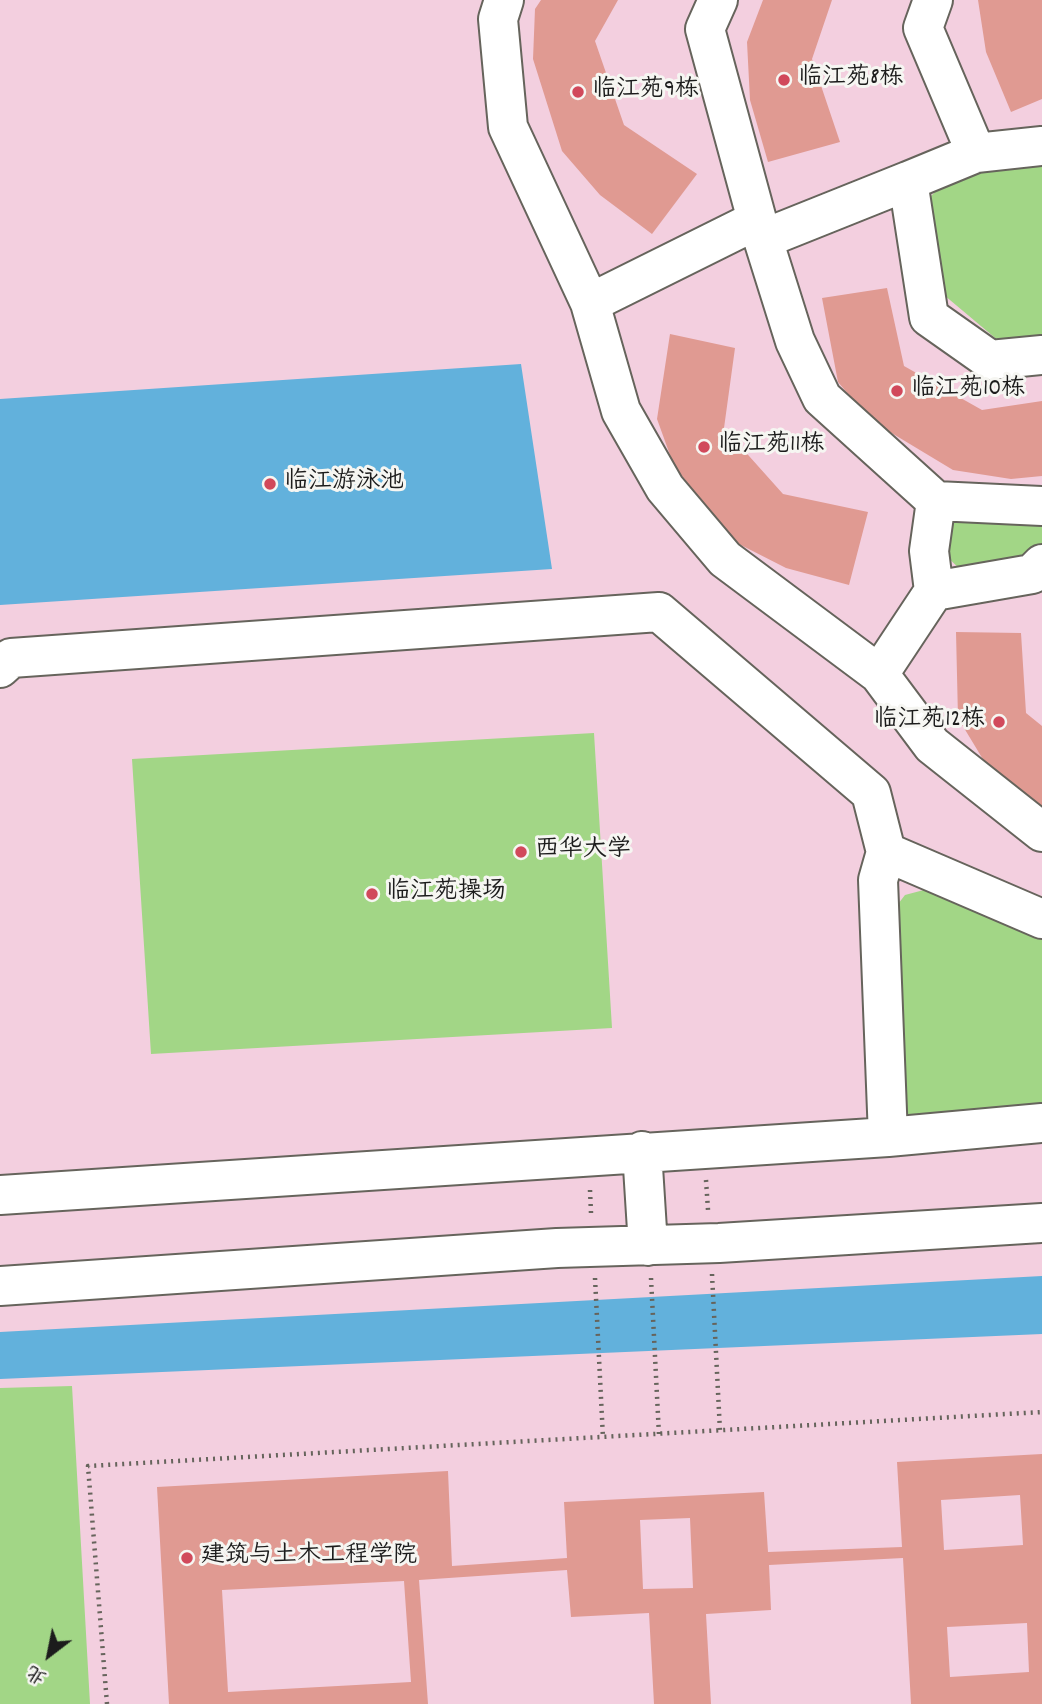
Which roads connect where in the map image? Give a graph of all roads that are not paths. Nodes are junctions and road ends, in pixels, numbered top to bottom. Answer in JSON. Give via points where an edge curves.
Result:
{"nodes":[{"id":1,"x":504,"y":0,"type":"edge"},
{"id":2,"x":718,"y":0,"type":"edge"},
{"id":3,"x":933,"y":0,"type":"edge"},
{"id":4,"x":1042,"y":146,"type":"edge"},
{"id":5,"x":976,"y":153,"type":"junction"},
{"id":6,"x":908,"y":181,"type":"junction"},
{"id":7,"x":760,"y":229,"type":"junction"},
{"id":8,"x":590,"y":303,"type":"junction"},
{"id":9,"x":1042,"y":355,"type":"edge"},
{"id":10,"x":936,"y":501,"type":"junction"},
{"id":11,"x":1042,"y":506,"type":"edge"},
{"id":12,"x":1042,"y":564,"type":"edge"},
{"id":13,"x":934,"y":591,"type":"junction"},
{"id":14,"x":0,"y":668,"type":"edge"},
{"id":15,"x":879,"y":674,"type":"junction"},
{"id":16,"x":1042,"y":832,"type":"edge"},
{"id":17,"x":886,"y":852,"type":"junction"},
{"id":18,"x":1042,"y":919,"type":"edge"},
{"id":19,"x":1042,"y":1123,"type":"edge"},
{"id":20,"x":888,"y":1137,"type":"junction"},
{"id":21,"x":642,"y":1151,"type":"junction"},
{"id":22,"x":0,"y":1195,"type":"edge"},
{"id":23,"x":1042,"y":1223,"type":"edge"},
{"id":24,"x":650,"y":1264,"type":"junction"},
{"id":25,"x":0,"y":1286,"type":"edge"}],
"edges":[{"from":1,"to":8,"type":"street","via":[[498,19],[508,127]]},
{"from":2,"to":7,"type":"street","via":[[705,29]]},
{"from":3,"to":5,"type":"street","via":[[923,28]]},
{"from":4,"to":5,"type":"street"},
{"from":5,"to":6,"type":"street"},
{"from":6,"to":7,"type":"street"},
{"from":6,"to":9,"type":"street","via":[[929,317],[990,360]]},
{"from":7,"to":8,"type":"street"},
{"from":7,"to":10,"type":"street","via":[[795,341],[822,398]]},
{"from":8,"to":15,"type":"street","via":[[621,411],[665,488],[725,559]]},
{"from":10,"to":11,"type":"street"},
{"from":10,"to":13,"type":"street","via":[[929,551]]},
{"from":12,"to":13,"type":"street","via":[[1032,574]]},
{"from":13,"to":15,"type":"street"},
{"from":14,"to":17,"type":"street","via":[[11,658],[659,612],[871,793]]},
{"from":15,"to":16,"type":"street","via":[[932,745]]},
{"from":17,"to":18,"type":"street"},
{"from":17,"to":20,"type":"street","via":[[878,880]]},
{"from":19,"to":20,"type":"street"},
{"from":20,"to":21,"type":"street"},
{"from":21,"to":22,"type":"street"},
{"from":21,"to":24,"type":"street"},
{"from":23,"to":24,"type":"street"},
{"from":24,"to":25,"type":"street","via":[[557,1248]]}]}
